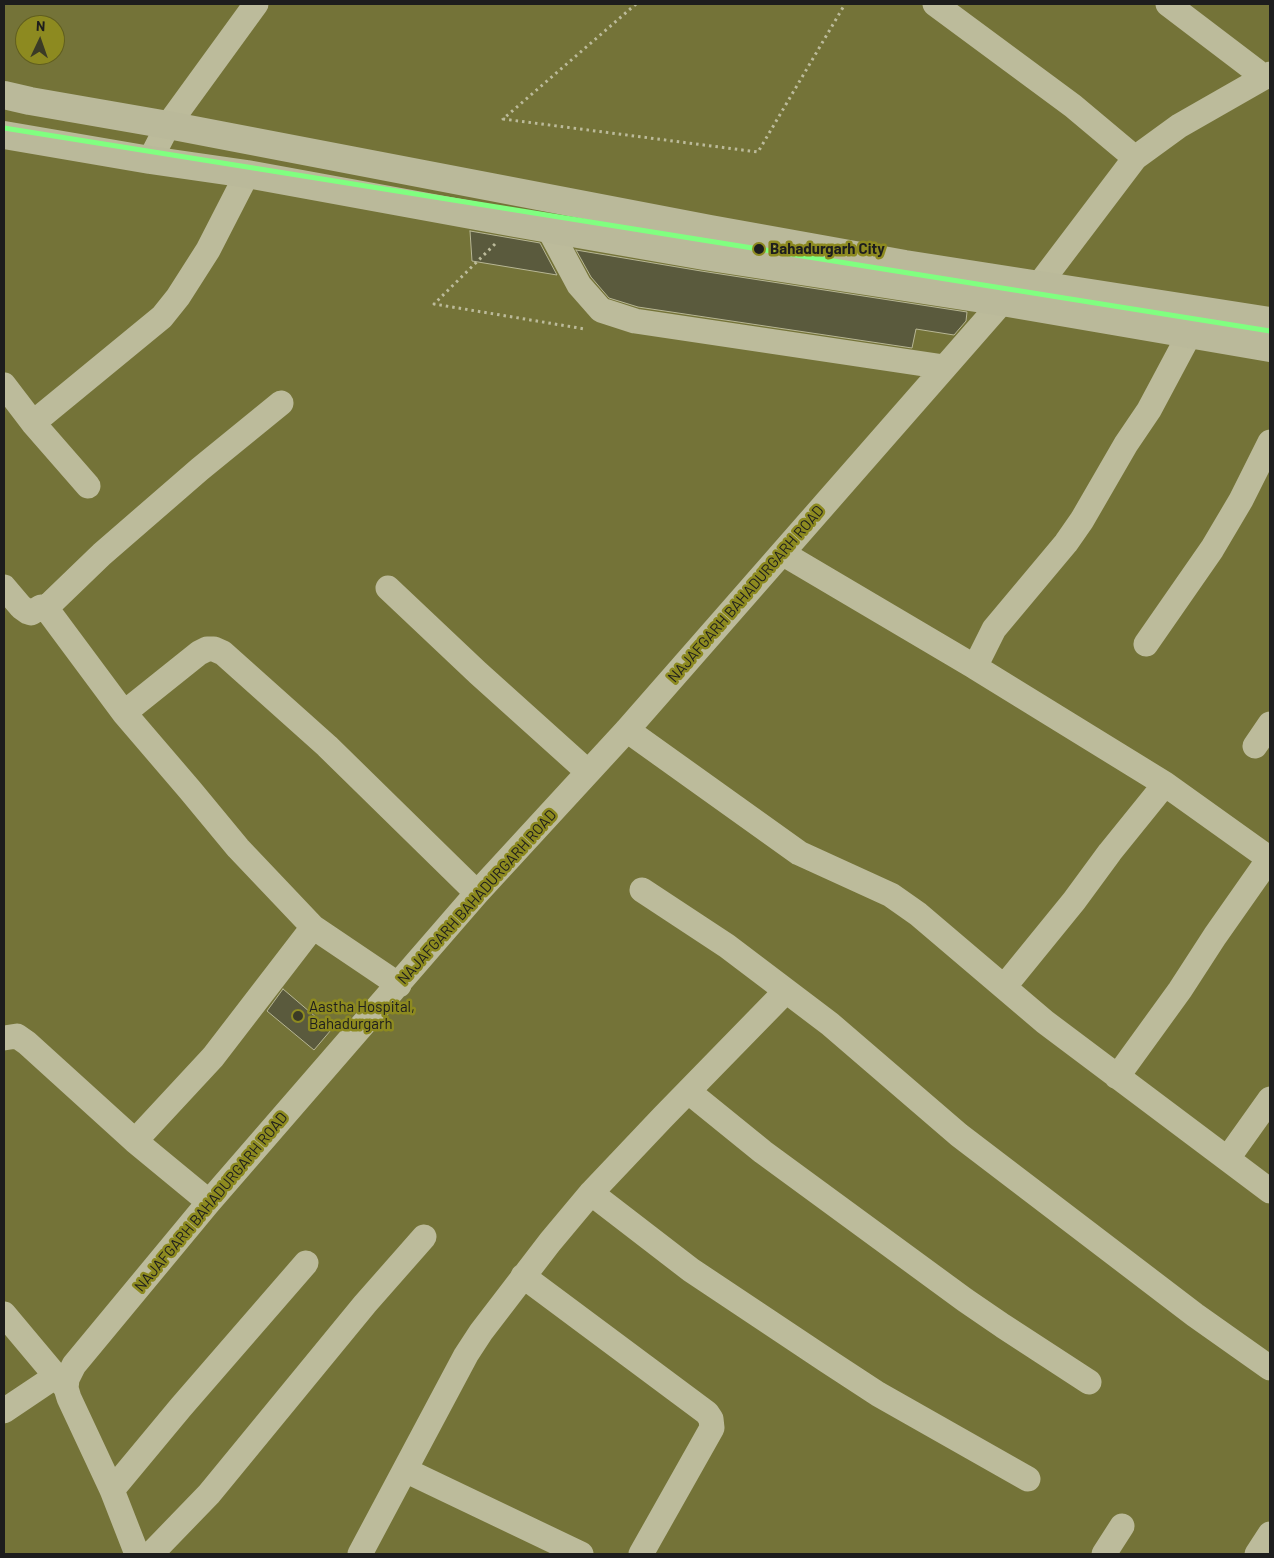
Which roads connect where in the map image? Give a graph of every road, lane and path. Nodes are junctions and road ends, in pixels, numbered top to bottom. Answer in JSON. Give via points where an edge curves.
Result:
{"nodes":[{"id":1,"x":256,"y":4,"type":"edge"},
{"id":2,"x":636,"y":4,"type":"edge"},
{"id":3,"x":845,"y":4,"type":"edge"},
{"id":4,"x":935,"y":4,"type":"edge"},
{"id":5,"x":1168,"y":4,"type":"edge"},
{"id":6,"x":1267,"y":76,"type":"edge"},
{"id":7,"x":4,"y":95,"type":"edge"},
{"id":8,"x":168,"y":125,"type":"junction"},
{"id":9,"x":4,"y":135,"type":"edge"},
{"id":10,"x":1135,"y":158,"type":"junction"},
{"id":11,"x":150,"y":160,"type":"junction"},
{"id":12,"x":247,"y":174,"type":"junction"},
{"id":13,"x":550,"y":229,"type":"junction"},
{"id":14,"x":1038,"y":286,"type":"junction"},
{"id":15,"x":1002,"y":302,"type":"junction"},
{"id":16,"x":1270,"y":321,"type":"edge"},
{"id":17,"x":1189,"y":335,"type":"junction"},
{"id":18,"x":1270,"y":348,"type":"edge"},
{"id":19,"x":944,"y":368,"type":"junction"},
{"id":20,"x":4,"y":385,"type":"edge"},
{"id":21,"x":281,"y":403,"type":"dead end"},
{"id":22,"x":32,"y":423,"type":"junction"},
{"id":23,"x":1270,"y":442,"type":"edge"},
{"id":24,"x":88,"y":486,"type":"dead end"},
{"id":25,"x":782,"y":554,"type":"junction"},
{"id":26,"x":4,"y":587,"type":"edge"},
{"id":27,"x":388,"y":588,"type":"dead end"},
{"id":28,"x":46,"y":608,"type":"junction"},
{"id":29,"x":1146,"y":644,"type":"dead end"},
{"id":30,"x":975,"y":666,"type":"junction"},
{"id":31,"x":124,"y":713,"type":"junction"},
{"id":32,"x":1270,"y":724,"type":"edge"},
{"id":33,"x":627,"y":730,"type":"junction"},
{"id":34,"x":1255,"y":746,"type":"dead end"},
{"id":35,"x":588,"y":772,"type":"junction"},
{"id":36,"x":1165,"y":784,"type":"junction"},
{"id":37,"x":1270,"y":859,"type":"edge"},
{"id":38,"x":642,"y":890,"type":"dead end"},
{"id":39,"x":477,"y":893,"type":"junction"},
{"id":40,"x":313,"y":927,"type":"junction"},
{"id":41,"x":399,"y":985,"type":"junction"},
{"id":42,"x":1004,"y":987,"type":"junction"},
{"id":43,"x":786,"y":991,"type":"junction"},
{"id":44,"x":4,"y":1038,"type":"edge"},
{"id":45,"x":1117,"y":1077,"type":"junction"},
{"id":46,"x":688,"y":1092,"type":"junction"},
{"id":47,"x":1270,"y":1099,"type":"edge"},
{"id":48,"x":135,"y":1141,"type":"junction"},
{"id":49,"x":1228,"y":1158,"type":"junction"},
{"id":50,"x":1270,"y":1191,"type":"edge"},
{"id":51,"x":591,"y":1193,"type":"junction"},
{"id":52,"x":209,"y":1202,"type":"junction"},
{"id":53,"x":424,"y":1237,"type":"dead end"},
{"id":54,"x":306,"y":1263,"type":"dead end"},
{"id":55,"x":523,"y":1276,"type":"junction"},
{"id":56,"x":4,"y":1314,"type":"edge"},
{"id":57,"x":1270,"y":1368,"type":"edge"},
{"id":58,"x":61,"y":1382,"type":"junction"},
{"id":59,"x":1089,"y":1382,"type":"dead end"},
{"id":60,"x":4,"y":1411,"type":"edge"},
{"id":61,"x":405,"y":1470,"type":"junction"},
{"id":62,"x":1028,"y":1479,"type":"dead end"},
{"id":63,"x":112,"y":1490,"type":"junction"},
{"id":64,"x":1122,"y":1526,"type":"dead end"},
{"id":65,"x":1270,"y":1534,"type":"edge"},
{"id":66,"x":137,"y":1554,"type":"edge"},
{"id":67,"x":151,"y":1554,"type":"edge"},
{"id":68,"x":360,"y":1554,"type":"edge"},
{"id":69,"x":580,"y":1554,"type":"edge"},
{"id":70,"x":642,"y":1554,"type":"edge"},
{"id":71,"x":1104,"y":1554,"type":"edge"},
{"id":72,"x":1257,"y":1554,"type":"edge"}],
"edges":[{"from":1,"to":8,"type":"street"},
{"from":2,"to":3,"type":"path","via":[[503,119],[758,152]]},
{"from":4,"to":10,"type":"street","via":[[1073,106]]},
{"from":5,"to":6,"type":"street"},
{"from":6,"to":10,"type":"street","via":[[1179,126]]},
{"from":7,"to":8,"type":"main road"},
{"from":8,"to":11,"type":"street"},
{"from":8,"to":14,"type":"main road","via":[[710,229]]},
{"from":9,"to":11,"type":"main road"},
{"from":10,"to":14,"type":"street"},
{"from":11,"to":12,"type":"main road"},
{"from":12,"to":13,"type":"main road"},
{"from":12,"to":22,"type":"street","via":[[208,250],[162,317]]},
{"from":13,"to":15,"type":"main road"},
{"from":13,"to":19,"type":"street","via":[[579,285],[600,310],[635,321]]},
{"from":14,"to":16,"type":"main road"},
{"from":15,"to":17,"type":"main road"},
{"from":15,"to":19,"type":"street","name":"NAJAFGARH BAHADURGARH ROAD"},
{"from":17,"to":18,"type":"main road"},
{"from":17,"to":30,"type":"street","via":[[1149,410],[1086,513],[1066,543],[994,629]]},
{"from":19,"to":25,"type":"street","name":"NAJAFGARH BAHADURGARH ROAD"},
{"from":20,"to":22,"type":"street"},
{"from":21,"to":28,"type":"street","via":[[102,554]]},
{"from":22,"to":24,"type":"street"},
{"from":23,"to":29,"type":"street","via":[[1212,549]]},
{"from":25,"to":30,"type":"street"},
{"from":25,"to":33,"type":"street","name":"NAJAFGARH BAHADURGARH ROAD"},
{"from":26,"to":28,"type":"street","via":[[28,612]]},
{"from":27,"to":35,"type":"street"},
{"from":28,"to":31,"type":"street"},
{"from":30,"to":36,"type":"street"},
{"from":31,"to":39,"type":"street","via":[[199,653],[207,649],[224,653],[327,746]]},
{"from":31,"to":40,"type":"street","via":[[238,848]]},
{"from":32,"to":34,"type":"street"},
{"from":33,"to":35,"type":"street","name":"NAJAFGARH BAHADURGARH ROAD"},
{"from":33,"to":42,"type":"street","via":[[799,852],[891,895]]},
{"from":35,"to":39,"type":"street","name":"NAJAFGARH BAHADURGARH ROAD"},
{"from":36,"to":37,"type":"street"},
{"from":36,"to":42,"type":"street"},
{"from":37,"to":45,"type":"street"},
{"from":38,"to":43,"type":"street","via":[[727,946]]},
{"from":39,"to":41,"type":"street","name":"NAJAFGARH BAHADURGARH ROAD"},
{"from":40,"to":41,"type":"street"},
{"from":40,"to":48,"type":"street","via":[[213,1057]]},
{"from":41,"to":52,"type":"street","name":"NAJAFGARH BAHADURGARH ROAD"},
{"from":42,"to":45,"type":"street"},
{"from":43,"to":46,"type":"street"},
{"from":43,"to":57,"type":"street","via":[[830,1024],[958,1135]]},
{"from":44,"to":48,"type":"street","via":[[18,1036],[27,1043]]},
{"from":45,"to":49,"type":"street"},
{"from":46,"to":51,"type":"street"},
{"from":46,"to":59,"type":"street","via":[[763,1152],[965,1300]]},
{"from":47,"to":49,"type":"street"},
{"from":48,"to":52,"type":"street"},
{"from":49,"to":50,"type":"street"},
{"from":51,"to":55,"type":"street"},
{"from":51,"to":62,"type":"street","via":[[691,1270],[826,1360],[878,1394]]},
{"from":52,"to":58,"type":"street","name":"NAJAFGARH BAHADURGARH ROAD"},
{"from":53,"to":67,"type":"street","via":[[364,1304],[209,1494]]},
{"from":54,"to":63,"type":"street"},
{"from":55,"to":61,"type":"street","via":[[466,1355]]},
{"from":55,"to":70,"type":"street","via":[[711,1418],[712,1428]]},
{"from":56,"to":58,"type":"street"},
{"from":58,"to":60,"type":"street"},
{"from":58,"to":63,"type":"street"},
{"from":61,"to":68,"type":"street"},
{"from":61,"to":69,"type":"street"},
{"from":63,"to":66,"type":"street"},
{"from":64,"to":71,"type":"street"},
{"from":65,"to":72,"type":"street"}]}
